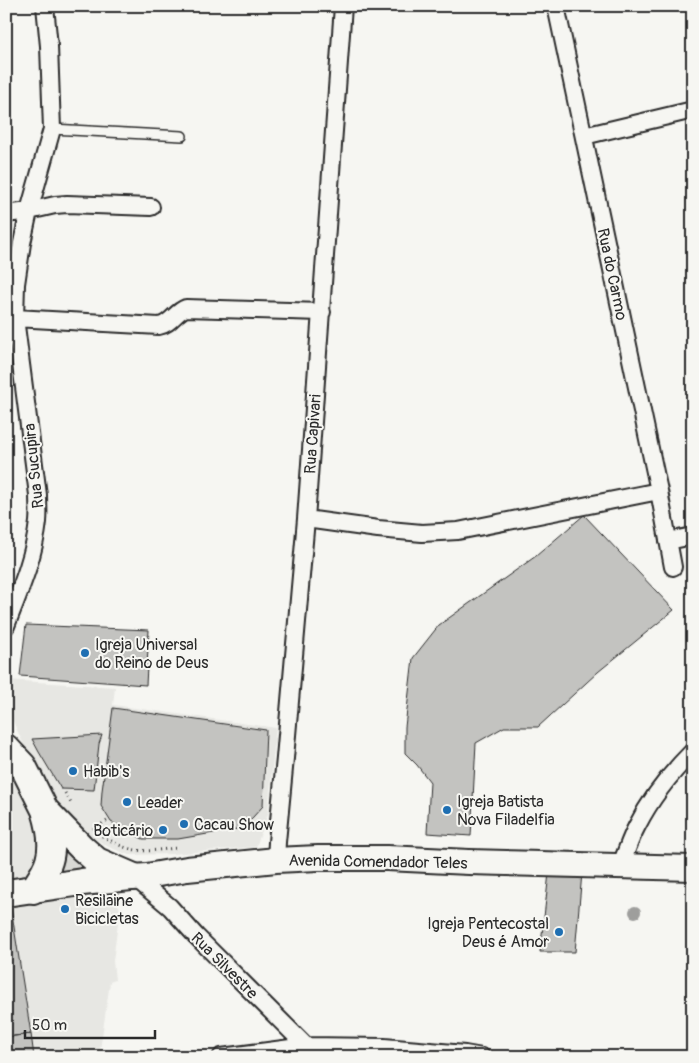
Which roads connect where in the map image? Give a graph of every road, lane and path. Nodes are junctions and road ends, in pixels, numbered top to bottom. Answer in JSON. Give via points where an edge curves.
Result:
{"nodes":[{"id":1,"x":45,"y":6,"type":"edge"},
{"id":2,"x":343,"y":6,"type":"edge"},
{"id":3,"x":556,"y":6,"type":"edge"},
{"id":4,"x":693,"y":110,"type":"edge"},
{"id":5,"x":52,"y":129,"type":"junction"},
{"id":6,"x":182,"y":136,"type":"dead end"},
{"id":7,"x":584,"y":136,"type":"junction"},
{"id":8,"x":151,"y":207,"type":"dead end"},
{"id":9,"x":29,"y":211,"type":"junction"},
{"id":10,"x":6,"y":214,"type":"edge"},
{"id":11,"x":322,"y":312,"type":"junction"},
{"id":12,"x":15,"y":318,"type":"junction"},
{"id":13,"x":659,"y":491,"type":"junction"},
{"id":14,"x":306,"y":519,"type":"junction"},
{"id":15,"x":693,"y":536,"type":"edge"},
{"id":16,"x":668,"y":541,"type":"junction"},
{"id":17,"x":673,"y":567,"type":"dead end"},
{"id":18,"x":6,"y":626,"type":"edge"},
{"id":19,"x":6,"y":748,"type":"edge"},
{"id":20,"x":693,"y":751,"type":"edge"},
{"id":21,"x":65,"y":793,"type":"dead end"},
{"id":22,"x":45,"y":810,"type":"junction"},
{"id":23,"x":75,"y":810,"type":"dead end"},
{"id":24,"x":107,"y":821,"type":"dead end"},
{"id":25,"x":87,"y":823,"type":"dead end"},
{"id":26,"x":101,"y":835,"type":"dead end"},
{"id":27,"x":181,"y":848,"type":"dead end"},
{"id":28,"x":276,"y":860,"type":"junction"},
{"id":29,"x":620,"y":866,"type":"junction"},
{"id":30,"x":693,"y":868,"type":"edge"},
{"id":31,"x":134,"y":876,"type":"junction"},
{"id":32,"x":33,"y":890,"type":"junction"},
{"id":33,"x":6,"y":893,"type":"edge"},
{"id":34,"x":309,"y":1052,"type":"edge"},
{"id":35,"x":221,"y":1057,"type":"edge"},
{"id":36,"x":482,"y":1057,"type":"edge"}],
"edges":[{"from":1,"to":5,"type":"street","name":"Rua Sucupira"},
{"from":2,"to":11,"type":"street","name":"Rua Capivari"},
{"from":3,"to":7,"type":"street","name":"Rua do Carmo"},
{"from":4,"to":7,"type":"street"},
{"from":5,"to":6,"type":"lane"},
{"from":5,"to":9,"type":"street","name":"Rua Sucupira"},
{"from":7,"to":13,"type":"street","name":"Rua do Carmo"},
{"from":8,"to":9,"type":"street","via":[[67,204]]},
{"from":9,"to":10,"type":"street"},
{"from":9,"to":12,"type":"street","name":"Rua Sucupira","via":[[18,266]]},
{"from":11,"to":12,"type":"street","via":[[186,308],[160,326]]},
{"from":11,"to":14,"type":"street","name":"Rua Capivari"},
{"from":12,"to":18,"type":"street","name":"Rua Sucupira","via":[[38,495],[38,521],[25,577]]},
{"from":13,"to":14,"type":"street","via":[[458,532],[422,533]]},
{"from":13,"to":16,"type":"street","name":"Rua do Carmo"},
{"from":14,"to":28,"type":"street","name":"Rua Capivari"},
{"from":15,"to":16,"type":"street"},
{"from":16,"to":17,"type":"street","name":"Rua do Carmo"},
{"from":19,"to":22,"type":"main road","via":[[23,766]]},
{"from":20,"to":29,"type":"street","via":[[657,794],[637,826]]},
{"from":21,"to":23,"type":"path"},
{"from":22,"to":31,"type":"main road","via":[[97,861]]},
{"from":22,"to":32,"type":"main road","via":[[51,841],[49,860]]},
{"from":24,"to":25,"type":"path","via":[[93,830]]},
{"from":26,"to":27,"type":"path","via":[[131,850]]},
{"from":28,"to":29,"type":"main road","name":"Avenida Comendador Teles","via":[[388,858]]},
{"from":28,"to":31,"type":"main road","name":"Avenida Comendador Teles"},
{"from":29,"to":30,"type":"main road","name":"Avenida Comendador Teles"},
{"from":31,"to":32,"type":"main road","name":"Avenida Comendador Teles"},
{"from":31,"to":34,"type":"street","name":"Rua Silvestre","via":[[170,907]]},
{"from":32,"to":33,"type":"main road","name":"Avenida Comendador Teles"},
{"from":34,"to":35,"type":"street"},
{"from":34,"to":36,"type":"street","via":[[384,1047]]}]}
